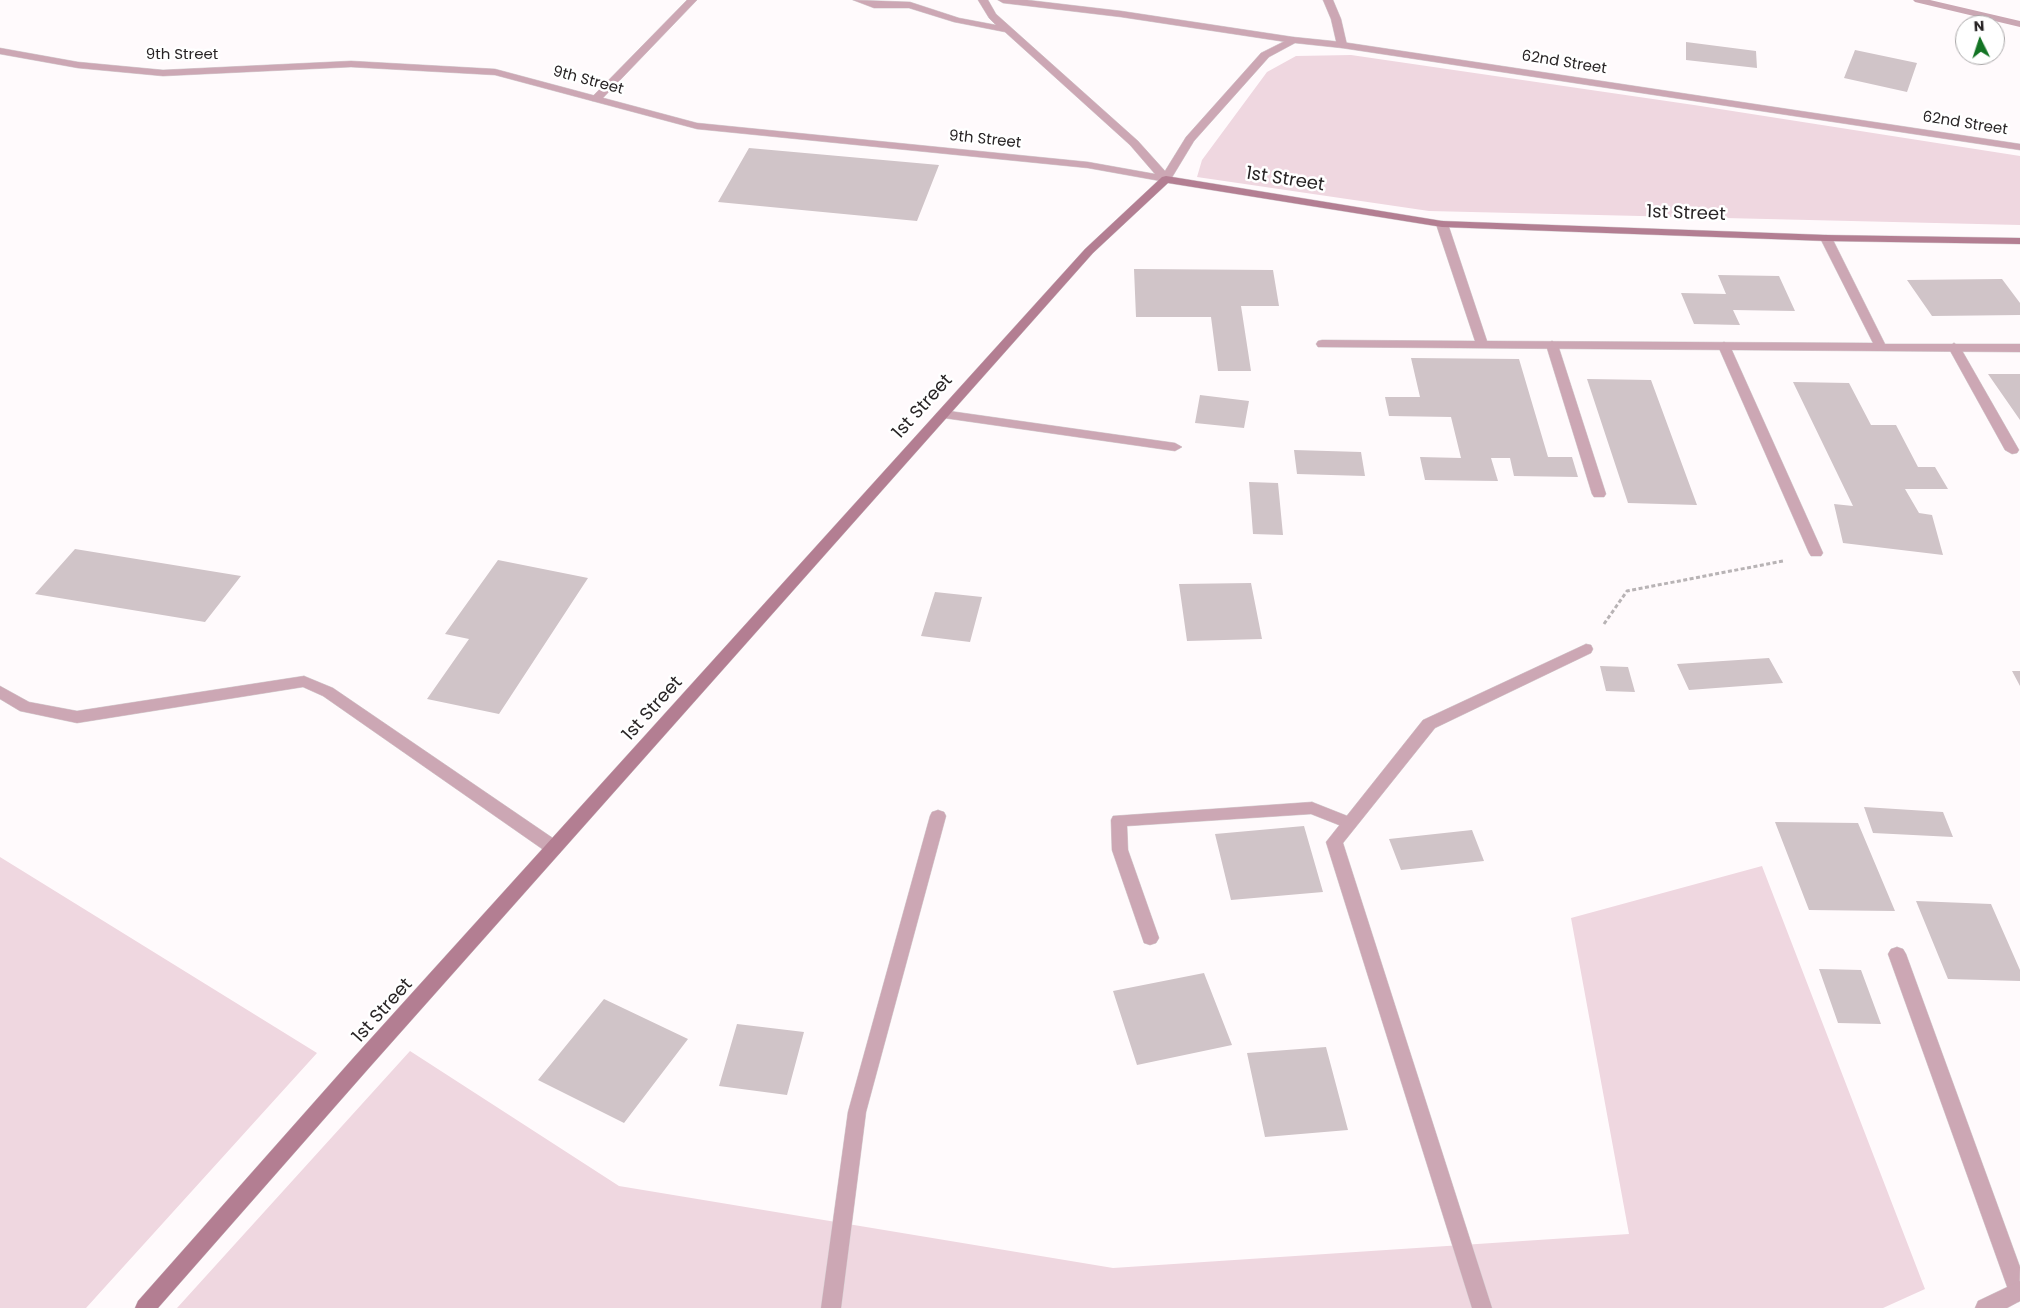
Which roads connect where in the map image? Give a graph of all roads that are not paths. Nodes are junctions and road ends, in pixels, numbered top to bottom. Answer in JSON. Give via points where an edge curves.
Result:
{"nodes":[{"id":1,"x":692,"y":0,"type":"edge"},
{"id":2,"x":858,"y":0,"type":"edge"},
{"id":3,"x":983,"y":0,"type":"edge"},
{"id":4,"x":1003,"y":0,"type":"edge"},
{"id":5,"x":1328,"y":0,"type":"edge"},
{"id":6,"x":1007,"y":30,"type":"junction"},
{"id":7,"x":1293,"y":40,"type":"junction"},
{"id":8,"x":1342,"y":45,"type":"junction"},
{"id":9,"x":0,"y":51,"type":"edge"},
{"id":10,"x":596,"y":99,"type":"junction"},
{"id":11,"x":2020,"y":147,"type":"edge"},
{"id":12,"x":1166,"y":179,"type":"junction"},
{"id":13,"x":1442,"y":224,"type":"junction"},
{"id":14,"x":1826,"y":238,"type":"junction"},
{"id":15,"x":2020,"y":242,"type":"edge"},
{"id":16,"x":1322,"y":344,"type":"dead end"},
{"id":17,"x":1482,"y":344,"type":"junction"},
{"id":18,"x":1552,"y":345,"type":"junction"},
{"id":19,"x":1724,"y":346,"type":"junction"},
{"id":20,"x":1954,"y":347,"type":"junction"},
{"id":21,"x":1881,"y":348,"type":"junction"},
{"id":22,"x":2020,"y":348,"type":"edge"},
{"id":23,"x":942,"y":414,"type":"junction"},
{"id":24,"x":1175,"y":447,"type":"dead end"},
{"id":25,"x":2012,"y":450,"type":"dead end"},
{"id":26,"x":1599,"y":494,"type":"dead end"},
{"id":27,"x":1816,"y":554,"type":"road end"},
{"id":28,"x":1586,"y":649,"type":"road end"},
{"id":29,"x":0,"y":692,"type":"edge"},
{"id":30,"x":938,"y":816,"type":"dead end"},
{"id":31,"x":1349,"y":823,"type":"junction"},
{"id":32,"x":554,"y":848,"type":"junction"},
{"id":33,"x":1150,"y":938,"type":"dead end"},
{"id":34,"x":1897,"y":954,"type":"dead end"},
{"id":35,"x":2019,"y":1292,"type":"edge"},
{"id":36,"x":145,"y":1308,"type":"edge"},
{"id":37,"x":831,"y":1308,"type":"edge"},
{"id":38,"x":1482,"y":1308,"type":"edge"},
{"id":39,"x":1985,"y":1308,"type":"edge"}],
"edges":[{"from":1,"to":10,"type":"street"},
{"from":2,"to":6,"type":"street","via":[[874,5],[910,5],[957,20]]},
{"from":3,"to":6,"type":"street","via":[[992,16]]},
{"from":4,"to":7,"type":"street","name":"62nd Street"},
{"from":5,"to":8,"type":"street"},
{"from":6,"to":12,"type":"street","via":[[1134,143]]},
{"from":7,"to":8,"type":"street","name":"62nd Street"},
{"from":7,"to":12,"type":"street","via":[[1265,55],[1190,139]]},
{"from":8,"to":11,"type":"street","name":"62nd Street"},
{"from":9,"to":10,"type":"street","name":"9th Street","via":[[78,65],[163,73],[351,64],[495,72]]},
{"from":10,"to":12,"type":"street","name":"9th Street","via":[[697,126],[1088,165]]},
{"from":12,"to":13,"type":"street","name":"1st Street"},
{"from":12,"to":23,"type":"street","name":"1st Street","via":[[1089,251]]},
{"from":13,"to":14,"type":"street","name":"1st Street"},
{"from":13,"to":17,"type":"street"},
{"from":14,"to":15,"type":"street","name":"1st Street"},
{"from":14,"to":21,"type":"street"},
{"from":16,"to":17,"type":"street"},
{"from":17,"to":18,"type":"street"},
{"from":18,"to":19,"type":"street"},
{"from":18,"to":26,"type":"street"},
{"from":19,"to":21,"type":"street"},
{"from":19,"to":27,"type":"street"},
{"from":20,"to":21,"type":"street"},
{"from":20,"to":22,"type":"street"},
{"from":20,"to":25,"type":"street"},
{"from":23,"to":24,"type":"street"},
{"from":23,"to":32,"type":"street","name":"1st Street"},
{"from":28,"to":31,"type":"street","via":[[1430,724]]},
{"from":29,"to":32,"type":"street","via":[[25,707],[77,717],[304,681],[328,692]]},
{"from":30,"to":37,"type":"street","via":[[857,1112]]},
{"from":31,"to":33,"type":"street","via":[[1312,808],[1119,820],[1120,850]]},
{"from":31,"to":38,"type":"street","via":[[1334,842]]},
{"from":32,"to":36,"type":"street","name":"1st Street"},
{"from":34,"to":35,"type":"street"},
{"from":35,"to":39,"type":"street"}]}
